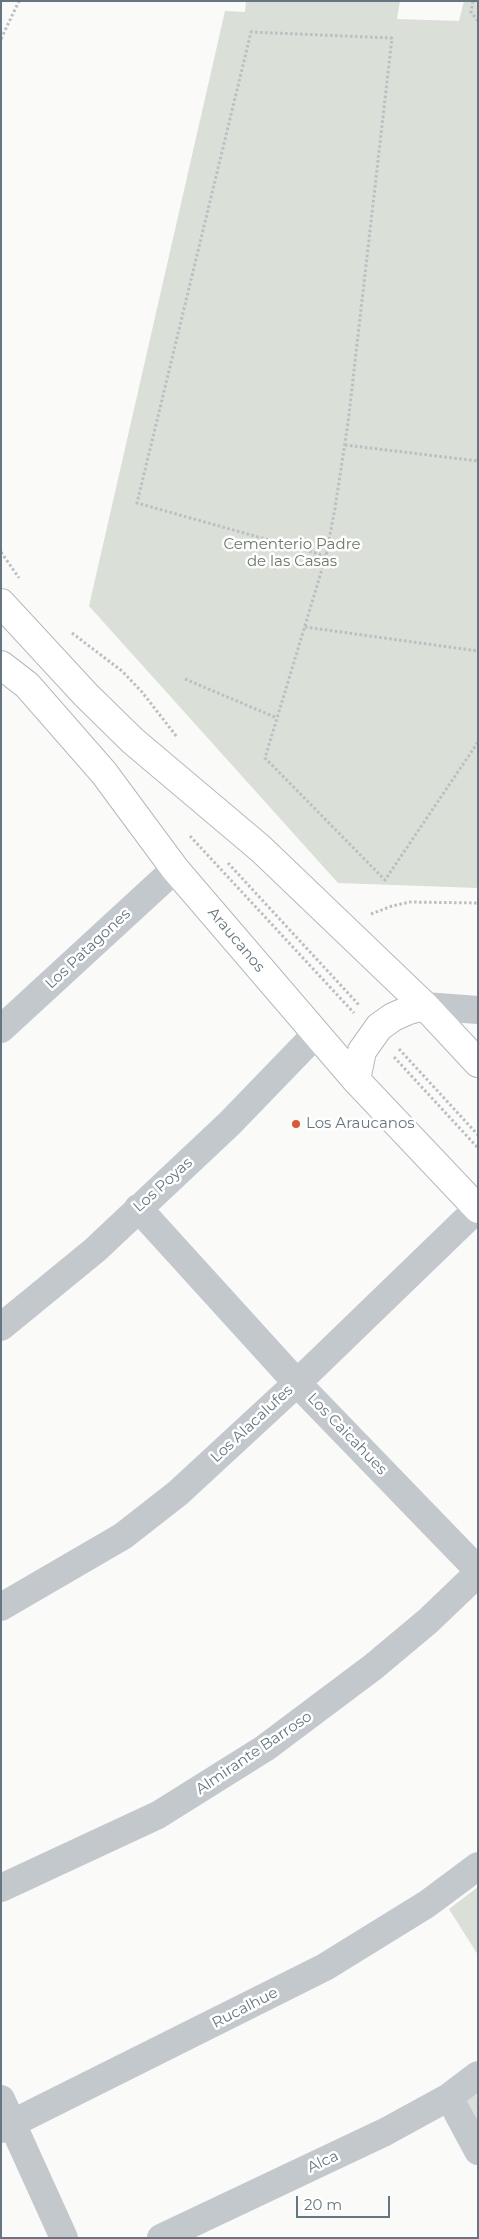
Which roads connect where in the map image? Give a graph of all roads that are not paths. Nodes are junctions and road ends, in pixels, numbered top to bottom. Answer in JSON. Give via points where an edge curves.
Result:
{"nodes":[{"id":1,"x":1,"y":603,"type":"edge"},
{"id":2,"x":1,"y":665,"type":"edge"},
{"id":3,"x":175,"y":869,"type":"junction"},
{"id":4,"x":425,"y":1006,"type":"junction"},
{"id":5,"x":478,"y":1010,"type":"edge"},
{"id":6,"x":1,"y":1029,"type":"edge"},
{"id":7,"x":316,"y":1034,"type":"junction"},
{"id":8,"x":478,"y":1062,"type":"edge"},
{"id":9,"x":356,"y":1080,"type":"junction"},
{"id":10,"x":138,"y":1208,"type":"junction"},
{"id":11,"x":478,"y":1209,"type":"edge"},
{"id":12,"x":1,"y":1327,"type":"edge"},
{"id":13,"x":298,"y":1383,"type":"junction"},
{"id":14,"x":478,"y":1570,"type":"edge"},
{"id":15,"x":478,"y":1574,"type":"edge"},
{"id":16,"x":1,"y":1607,"type":"edge"},
{"id":17,"x":478,"y":1866,"type":"edge"},
{"id":18,"x":1,"y":1888,"type":"edge"},
{"id":19,"x":478,"y":2075,"type":"edge"},
{"id":20,"x":449,"y":2097,"type":"junction"},
{"id":21,"x":1,"y":2099,"type":"edge"},
{"id":22,"x":7,"y":2127,"type":"edge"},
{"id":23,"x":478,"y":2151,"type":"edge"},
{"id":24,"x":64,"y":2238,"type":"edge"},
{"id":25,"x":161,"y":2238,"type":"edge"}],
"edges":[{"from":1,"to":4,"type":"main road","via":[[133,741],[261,849]]},
{"from":2,"to":3,"type":"main road","name":"Araucanos","via":[[27,685],[104,773]]},
{"from":3,"to":6,"type":"street","name":"Los Patagones"},
{"from":3,"to":7,"type":"main road","name":"Araucanos"},
{"from":4,"to":5,"type":"street"},
{"from":4,"to":8,"type":"main road"},
{"from":4,"to":9,"type":"main road","via":[[393,1017],[376,1031],[362,1051]]},
{"from":7,"to":9,"type":"main road","name":"Araucanos"},
{"from":7,"to":10,"type":"street","name":"Los Poyas","via":[[230,1124]]},
{"from":9,"to":11,"type":"main road","name":"Araucanos"},
{"from":10,"to":12,"type":"street","name":"Los Poyas","via":[[95,1250]]},
{"from":10,"to":13,"type":"street","name":"Los Caicahues"},
{"from":11,"to":13,"type":"street","name":"Los Alacalufes"},
{"from":13,"to":14,"type":"street","name":"Los Caicahues"},
{"from":13,"to":16,"type":"street","name":"Los Alacalufes","via":[[178,1493],[123,1536]]},
{"from":15,"to":18,"type":"street","name":"Almirante Barroso","via":[[373,1667],[265,1748],[158,1815]]},
{"from":17,"to":22,"type":"street","name":"Rucalhue","via":[[427,1904],[325,1967]]},
{"from":19,"to":20,"type":"street","name":"Alca"},
{"from":20,"to":23,"type":"street"},
{"from":20,"to":25,"type":"street","name":"Alca","via":[[385,2132]]},
{"from":21,"to":22,"type":"street"},
{"from":22,"to":24,"type":"street"}]}
